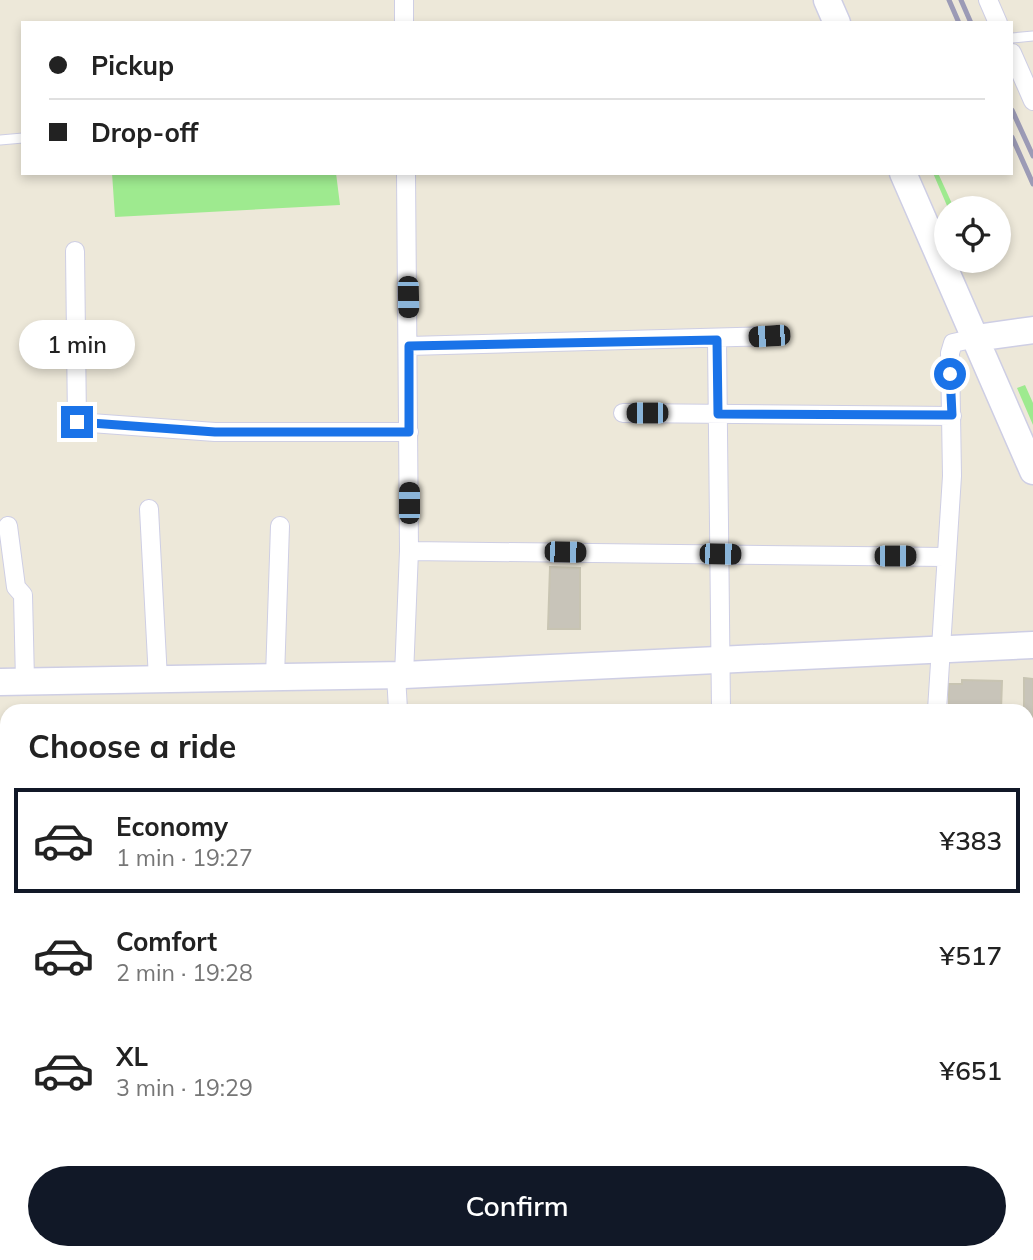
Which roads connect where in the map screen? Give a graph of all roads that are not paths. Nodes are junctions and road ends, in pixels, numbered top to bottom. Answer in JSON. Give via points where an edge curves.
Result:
{"nodes":[{"id":1,"x":404,"y":0,"type":"edge"},
{"id":2,"x":827,"y":0,"type":"edge"},
{"id":3,"x":988,"y":0,"type":"edge"},
{"id":4,"x":404,"y":21,"type":"edge"},
{"id":5,"x":836,"y":21,"type":"edge"},
{"id":6,"x":997,"y":21,"type":"edge"},
{"id":7,"x":1033,"y":36,"type":"edge"},
{"id":8,"x":1013,"y":38,"type":"edge"},
{"id":9,"x":1013,"y":55,"type":"edge"},
{"id":10,"x":1033,"y":101,"type":"edge"},
{"id":11,"x":21,"y":138,"type":"edge"},
{"id":12,"x":0,"y":140,"type":"edge"},
{"id":13,"x":406,"y":175,"type":"edge"},
{"id":14,"x":904,"y":175,"type":"edge"},
{"id":15,"x":75,"y":251,"type":"dead end"},
{"id":16,"x":1033,"y":330,"type":"edge"},
{"id":17,"x":769,"y":336,"type":"dead end"},
{"id":18,"x":976,"y":338,"type":"junction"},
{"id":19,"x":717,"y":340,"type":"junction"},
{"id":20,"x":409,"y":346,"type":"junction"},
{"id":21,"x":623,"y":413,"type":"dead end"},
{"id":22,"x":718,"y":414,"type":"junction"},
{"id":23,"x":952,"y":415,"type":"junction"},
{"id":24,"x":409,"y":432,"type":"junction"},
{"id":25,"x":1033,"y":471,"type":"edge"},
{"id":26,"x":149,"y":509,"type":"dead end"},
{"id":27,"x":8,"y":526,"type":"dead end"},
{"id":28,"x":280,"y":526,"type":"dead end"},
{"id":29,"x":409,"y":551,"type":"junction"},
{"id":30,"x":720,"y":554,"type":"junction"},
{"id":31,"x":945,"y":557,"type":"junction"},
{"id":32,"x":1033,"y":645,"type":"edge"},
{"id":33,"x":939,"y":652,"type":"junction"},
{"id":34,"x":721,"y":661,"type":"junction"},
{"id":35,"x":400,"y":675,"type":"junction"},
{"id":36,"x":275,"y":677,"type":"junction"},
{"id":37,"x":158,"y":679,"type":"junction"},
{"id":38,"x":12,"y":681,"type":"edge"},
{"id":39,"x":398,"y":704,"type":"edge"},
{"id":40,"x":721,"y":704,"type":"edge"},
{"id":41,"x":937,"y":704,"type":"edge"}],
"edges":[{"from":1,"to":4,"type":"street"},
{"from":2,"to":5,"type":"street"},
{"from":3,"to":6,"type":"street"},
{"from":7,"to":8,"type":"lane"},
{"from":9,"to":10,"type":"street"},
{"from":11,"to":12,"type":"lane"},
{"from":13,"to":20,"type":"street"},
{"from":14,"to":18,"type":"street"},
{"from":15,"to":24,"type":"street","via":[[77,422],[215,432]]},
{"from":16,"to":18,"type":"street"},
{"from":17,"to":19,"type":"street"},
{"from":18,"to":23,"type":"street","via":[[951,346]]},
{"from":18,"to":25,"type":"street"},
{"from":19,"to":20,"type":"street"},
{"from":19,"to":22,"type":"street"},
{"from":20,"to":24,"type":"street"},
{"from":21,"to":22,"type":"street"},
{"from":22,"to":23,"type":"street"},
{"from":22,"to":30,"type":"street"},
{"from":23,"to":31,"type":"street"},
{"from":24,"to":29,"type":"street"},
{"from":26,"to":37,"type":"street"},
{"from":27,"to":38,"type":"street","via":[[16,587],[23,595]]},
{"from":28,"to":36,"type":"street"},
{"from":29,"to":30,"type":"street"},
{"from":29,"to":35,"type":"street"},
{"from":30,"to":31,"type":"street"},
{"from":30,"to":34,"type":"street"},
{"from":31,"to":33,"type":"street"},
{"from":32,"to":33,"type":"street"},
{"from":33,"to":34,"type":"street"},
{"from":33,"to":41,"type":"street"},
{"from":34,"to":35,"type":"street"},
{"from":34,"to":40,"type":"street"},
{"from":35,"to":36,"type":"street"},
{"from":35,"to":39,"type":"street"},
{"from":36,"to":37,"type":"street"},
{"from":37,"to":38,"type":"street"}]}
